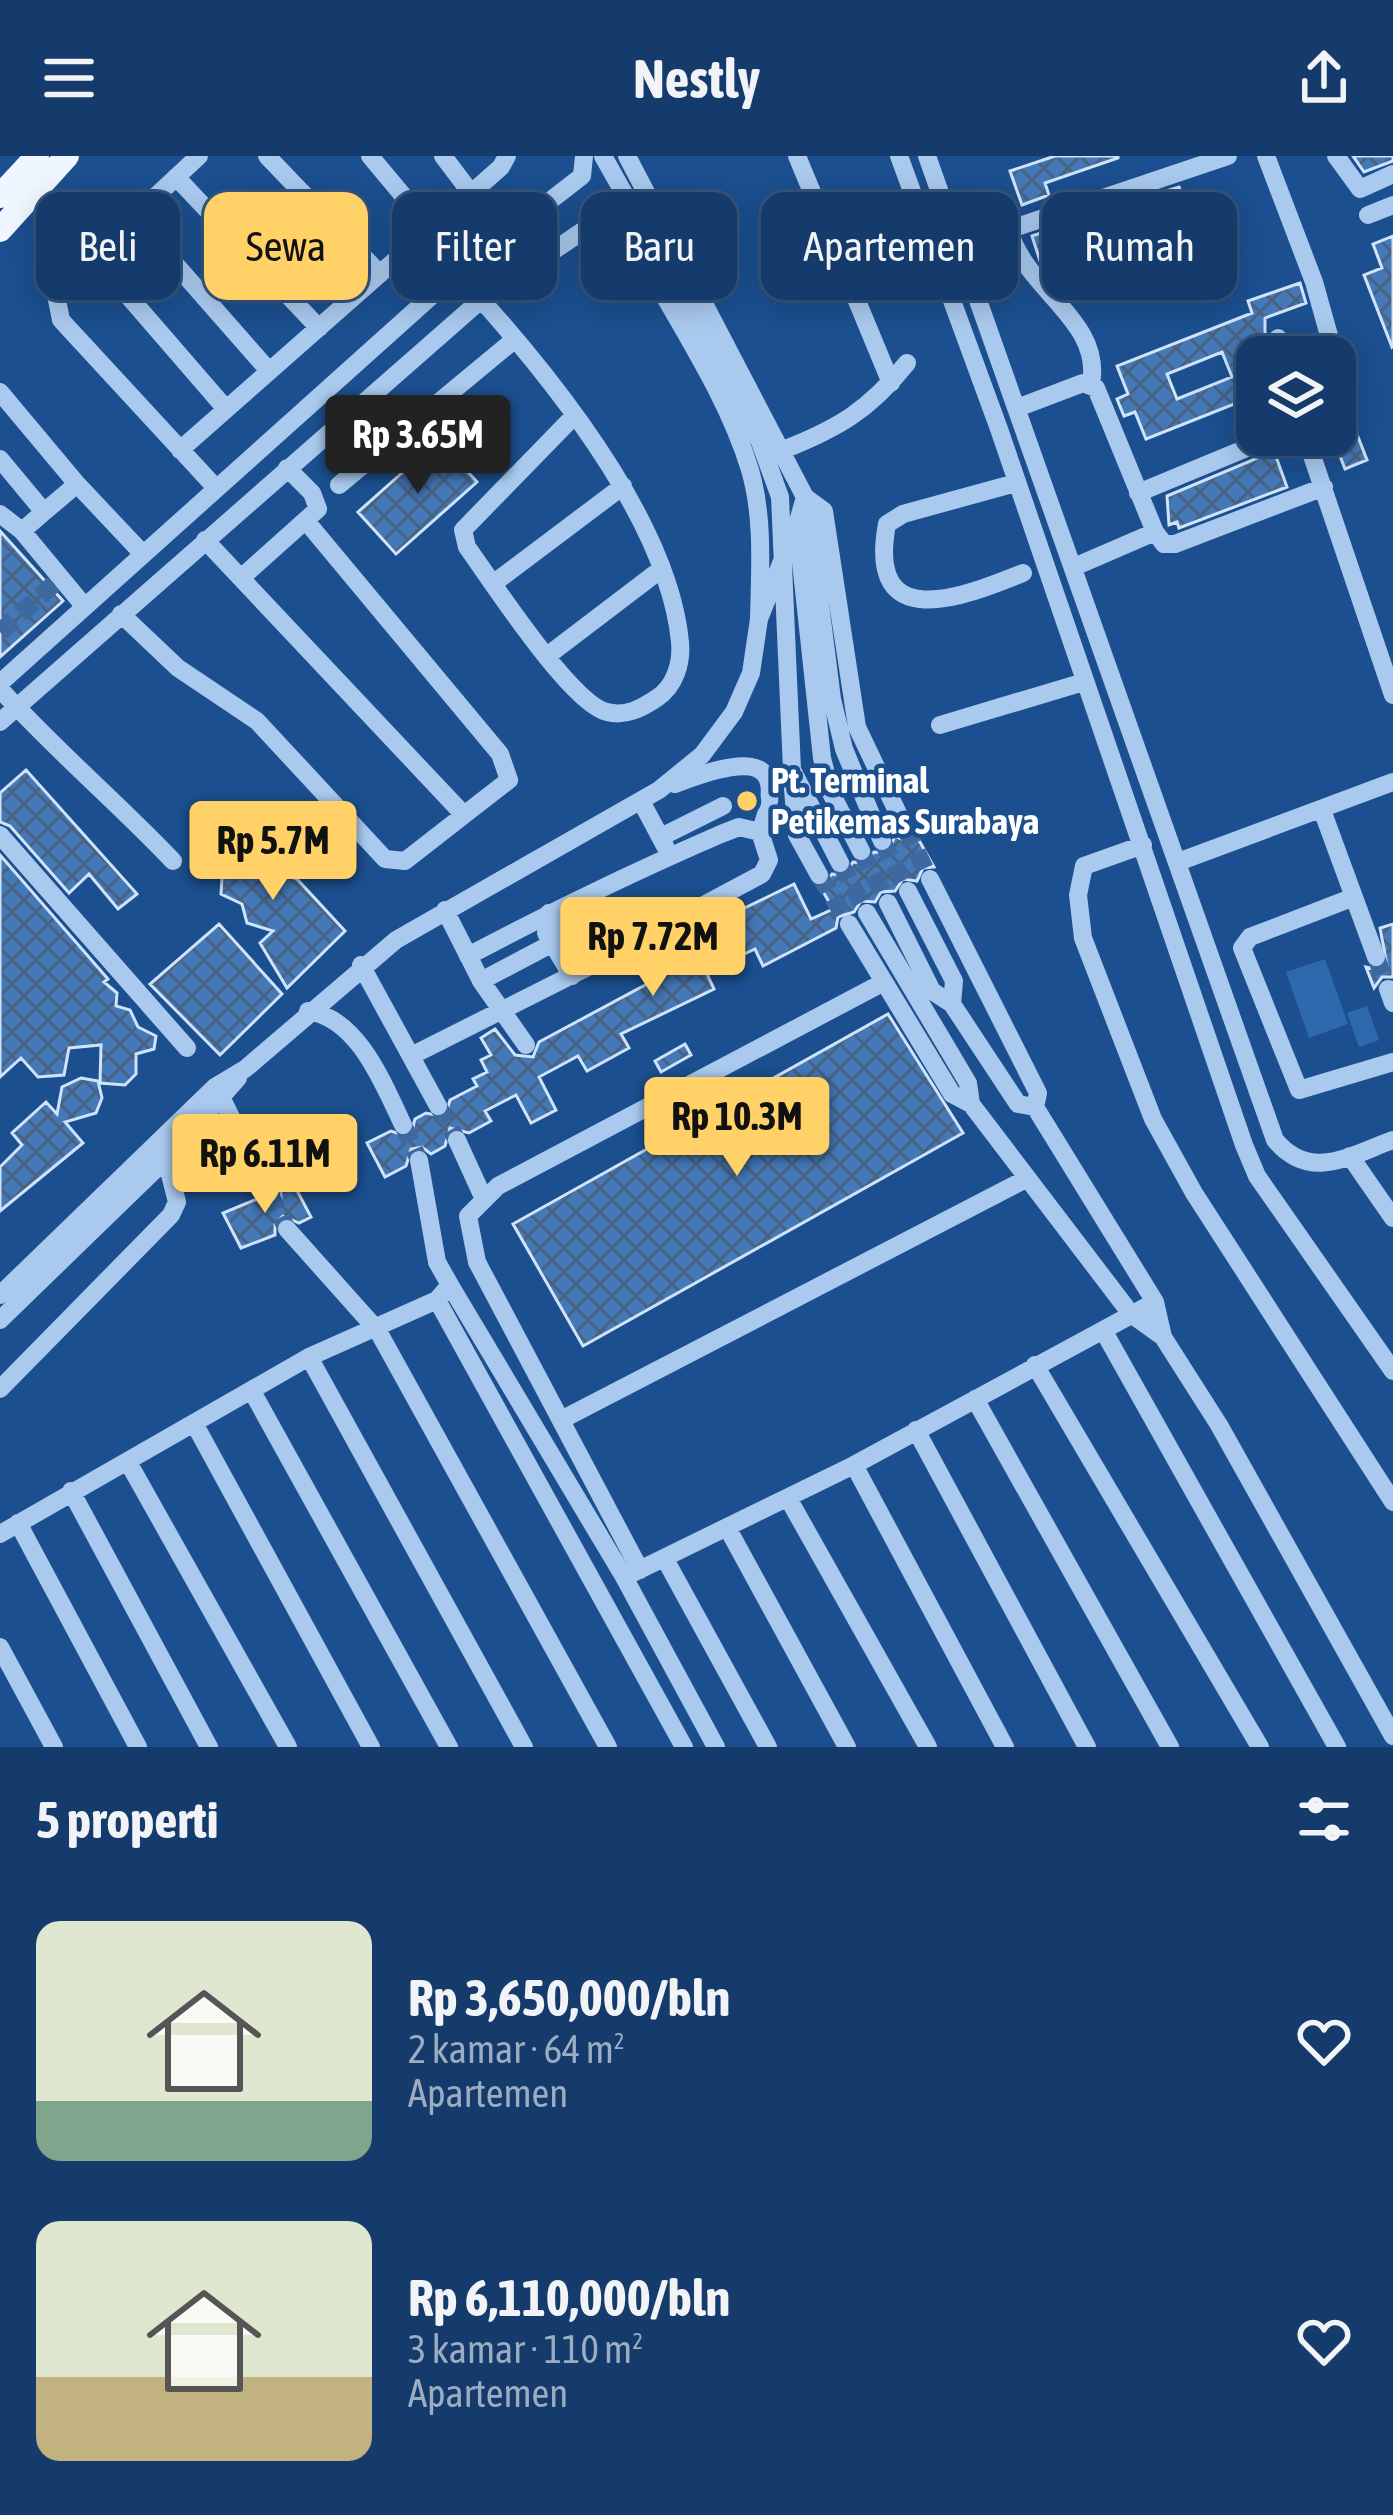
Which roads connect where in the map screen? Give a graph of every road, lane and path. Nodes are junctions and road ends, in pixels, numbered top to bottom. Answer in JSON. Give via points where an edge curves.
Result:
{"nodes":[{"id":1,"x":37,"y":156,"type":"edge"},
{"id":2,"x":67,"y":156,"type":"edge"},
{"id":3,"x":199,"y":156,"type":"edge"},
{"id":4,"x":266,"y":156,"type":"edge"},
{"id":5,"x":370,"y":156,"type":"edge"},
{"id":6,"x":443,"y":156,"type":"edge"},
{"id":7,"x":507,"y":156,"type":"edge"},
{"id":8,"x":628,"y":156,"type":"edge"},
{"id":9,"x":797,"y":156,"type":"edge"},
{"id":10,"x":899,"y":156,"type":"edge"},
{"id":11,"x":927,"y":156,"type":"edge"},
{"id":12,"x":1228,"y":156,"type":"edge"},
{"id":13,"x":1266,"y":156,"type":"edge"},
{"id":14,"x":1336,"y":156,"type":"edge"},
{"id":15,"x":591,"y":160,"type":"edge"},
{"id":16,"x":1393,"y":174,"type":"edge"},
{"id":17,"x":176,"y":177,"type":"junction"},
{"id":18,"x":159,"y":192,"type":"edge"},
{"id":19,"x":400,"y":192,"type":"edge"},
{"id":20,"x":470,"y":192,"type":"edge"},
{"id":21,"x":473,"y":192,"type":"edge"},
{"id":22,"x":553,"y":192,"type":"edge"},
{"id":23,"x":940,"y":192,"type":"edge"},
{"id":24,"x":0,"y":196,"type":"edge"},
{"id":25,"x":1393,"y":205,"type":"edge"},
{"id":26,"x":1368,"y":215,"type":"dead end"},
{"id":27,"x":1018,"y":227,"type":"edge"},
{"id":28,"x":0,"y":230,"type":"edge"},
{"id":29,"x":557,"y":248,"type":"edge"},
{"id":30,"x":1018,"y":249,"type":"edge"},
{"id":31,"x":392,"y":263,"type":"edge"},
{"id":32,"x":180,"y":270,"type":"edge"},
{"id":33,"x":380,"y":274,"type":"junction"},
{"id":34,"x":57,"y":300,"type":"edge"},
{"id":35,"x":132,"y":300,"type":"edge"},
{"id":36,"x":428,"y":300,"type":"edge"},
{"id":37,"x":481,"y":300,"type":"edge"},
{"id":38,"x":483,"y":300,"type":"edge"},
{"id":39,"x":979,"y":300,"type":"edge"},
{"id":40,"x":319,"y":328,"type":"junction"},
{"id":41,"x":1329,"y":336,"type":"edge"},
{"id":42,"x":514,"y":340,"type":"junction"},
{"id":43,"x":907,"y":363,"type":"dead end"},
{"id":44,"x":269,"y":371,"type":"junction"},
{"id":45,"x":891,"y":383,"type":"junction"},
{"id":46,"x":1091,"y":384,"type":"junction"},
{"id":47,"x":0,"y":392,"type":"edge"},
{"id":48,"x":1017,"y":408,"type":"junction"},
{"id":49,"x":226,"y":410,"type":"junction"},
{"id":50,"x":574,"y":416,"type":"junction"},
{"id":51,"x":180,"y":450,"type":"junction"},
{"id":52,"x":783,"y":450,"type":"junction"},
{"id":53,"x":1236,"y":452,"type":"edge"},
{"id":54,"x":1313,"y":456,"type":"edge"},
{"id":55,"x":0,"y":459,"type":"edge"},
{"id":56,"x":287,"y":468,"type":"junction"},
{"id":57,"x":1016,"y":483,"type":"junction"},
{"id":58,"x":77,"y":484,"type":"junction"},
{"id":59,"x":339,"y":485,"type":"dead end"},
{"id":60,"x":622,"y":486,"type":"junction"},
{"id":61,"x":1324,"y":487,"type":"junction"},
{"id":62,"x":216,"y":488,"type":"junction"},
{"id":63,"x":1138,"y":493,"type":"junction"},
{"id":64,"x":806,"y":497,"type":"junction"},
{"id":65,"x":44,"y":512,"type":"junction"},
{"id":66,"x":0,"y":514,"type":"edge"},
{"id":67,"x":306,"y":520,"type":"junction"},
{"id":68,"x":22,"y":531,"type":"junction"},
{"id":69,"x":1155,"y":532,"type":"junction"},
{"id":70,"x":205,"y":540,"type":"junction"},
{"id":71,"x":786,"y":551,"type":"junction"},
{"id":72,"x":143,"y":554,"type":"junction"},
{"id":73,"x":1074,"y":567,"type":"junction"},
{"id":74,"x":660,"y":570,"type":"junction"},
{"id":75,"x":1023,"y":572,"type":"dead end"},
{"id":76,"x":241,"y":578,"type":"junction"},
{"id":77,"x":494,"y":584,"type":"junction"},
{"id":78,"x":85,"y":607,"type":"junction"},
{"id":79,"x":121,"y":614,"type":"junction"},
{"id":80,"x":759,"y":619,"type":"junction"},
{"id":81,"x":547,"y":656,"type":"junction"},
{"id":82,"x":1084,"y":682,"type":"junction"},
{"id":83,"x":0,"y":686,"type":"edge"},
{"id":84,"x":1393,"y":695,"type":"edge"},
{"id":85,"x":17,"y":707,"type":"junction"},
{"id":86,"x":0,"y":722,"type":"edge"},
{"id":87,"x":940,"y":725,"type":"dead end"},
{"id":88,"x":793,"y":770,"type":"junction"},
{"id":89,"x":1393,"y":782,"type":"edge"},
{"id":90,"x":659,"y":790,"type":"junction"},
{"id":91,"x":641,"y":801,"type":"junction"},
{"id":92,"x":723,"y":806,"type":"dead end"},
{"id":93,"x":1322,"y":811,"type":"junction"},
{"id":94,"x":464,"y":815,"type":"junction"},
{"id":95,"x":905,"y":828,"type":"tunnel mouth"},
{"id":96,"x":760,"y":832,"type":"junction"},
{"id":97,"x":0,"y":836,"type":"edge"},
{"id":98,"x":661,"y":837,"type":"junction"},
{"id":99,"x":882,"y":841,"type":"tunnel mouth"},
{"id":100,"x":1143,"y":845,"type":"junction"},
{"id":101,"x":861,"y":851,"type":"tunnel mouth"},
{"id":102,"x":670,"y":856,"type":"junction"},
{"id":103,"x":173,"y":861,"type":"dead end"},
{"id":104,"x":1178,"y":862,"type":"junction"},
{"id":105,"x":840,"y":863,"type":"tunnel mouth"},
{"id":106,"x":819,"y":875,"type":"tunnel mouth"},
{"id":107,"x":930,"y":879,"type":"tunnel mouth"},
{"id":108,"x":611,"y":883,"type":"junction"},
{"id":109,"x":908,"y":891,"type":"tunnel mouth"},
{"id":110,"x":1354,"y":897,"type":"junction"},
{"id":111,"x":888,"y":903,"type":"tunnel mouth"},
{"id":112,"x":624,"y":908,"type":"junction"},
{"id":113,"x":445,"y":910,"type":"junction"},
{"id":114,"x":867,"y":913,"type":"tunnel mouth"},
{"id":115,"x":544,"y":916,"type":"junction"},
{"id":116,"x":849,"y":924,"type":"tunnel mouth"},
{"id":117,"x":639,"y":938,"type":"junction"},
{"id":118,"x":560,"y":943,"type":"junction"},
{"id":119,"x":468,"y":956,"type":"junction"},
{"id":120,"x":1376,"y":957,"type":"tunnel mouth"},
{"id":121,"x":362,"y":965,"type":"junction"},
{"id":122,"x":578,"y":973,"type":"junction"},
{"id":123,"x":481,"y":981,"type":"junction"},
{"id":124,"x":884,"y":982,"type":"junction"},
{"id":125,"x":952,"y":1004,"type":"junction"},
{"id":126,"x":1264,"y":1009,"type":"junction"},
{"id":127,"x":308,"y":1011,"type":"junction"},
{"id":128,"x":505,"y":1012,"type":"junction"},
{"id":129,"x":1234,"y":1019,"type":"junction"},
{"id":130,"x":526,"y":1045,"type":"dead end"},
{"id":131,"x":187,"y":1048,"type":"dead end"},
{"id":132,"x":411,"y":1056,"type":"junction"},
{"id":133,"x":1393,"y":1062,"type":"edge"},
{"id":134,"x":220,"y":1093,"type":"junction"},
{"id":135,"x":971,"y":1104,"type":"junction"},
{"id":136,"x":438,"y":1106,"type":"tunnel mouth"},
{"id":137,"x":1035,"y":1107,"type":"junction"},
{"id":138,"x":403,"y":1125,"type":"tunnel mouth"},
{"id":139,"x":457,"y":1140,"type":"tunnel mouth"},
{"id":140,"x":1393,"y":1140,"type":"edge"},
{"id":141,"x":1351,"y":1156,"type":"junction"},
{"id":142,"x":166,"y":1159,"type":"junction"},
{"id":143,"x":418,"y":1160,"type":"tunnel mouth"},
{"id":144,"x":1024,"y":1180,"type":"junction"},
{"id":145,"x":269,"y":1193,"type":"tunnel mouth"},
{"id":146,"x":483,"y":1197,"type":"junction"},
{"id":147,"x":1386,"y":1208,"type":"edge"},
{"id":148,"x":287,"y":1229,"type":"tunnel mouth"},
{"id":149,"x":443,"y":1292,"type":"junction"},
{"id":150,"x":0,"y":1295,"type":"edge"},
{"id":151,"x":1154,"y":1302,"type":"junction"},
{"id":152,"x":1131,"y":1314,"type":"junction"},
{"id":153,"x":0,"y":1320,"type":"edge"},
{"id":154,"x":1103,"y":1330,"type":"junction"},
{"id":155,"x":378,"y":1331,"type":"junction"},
{"id":156,"x":1163,"y":1336,"type":"junction"},
{"id":157,"x":309,"y":1357,"type":"junction"},
{"id":158,"x":1035,"y":1365,"type":"junction"},
{"id":159,"x":1393,"y":1371,"type":"edge"},
{"id":160,"x":0,"y":1390,"type":"edge"},
{"id":161,"x":253,"y":1393,"type":"junction"},
{"id":162,"x":975,"y":1399,"type":"junction"},
{"id":163,"x":561,"y":1420,"type":"junction"},
{"id":164,"x":194,"y":1423,"type":"junction"},
{"id":165,"x":916,"y":1430,"type":"junction"},
{"id":166,"x":128,"y":1462,"type":"junction"},
{"id":167,"x":854,"y":1466,"type":"junction"},
{"id":168,"x":71,"y":1491,"type":"junction"},
{"id":169,"x":788,"y":1498,"type":"junction"},
{"id":170,"x":1393,"y":1502,"type":"edge"},
{"id":171,"x":18,"y":1523,"type":"junction"},
{"id":172,"x":728,"y":1529,"type":"junction"},
{"id":173,"x":0,"y":1534,"type":"edge"},
{"id":174,"x":665,"y":1559,"type":"junction"},
{"id":175,"x":632,"y":1574,"type":"junction"},
{"id":176,"x":0,"y":1647,"type":"edge"},
{"id":177,"x":1393,"y":1736,"type":"edge"},
{"id":178,"x":54,"y":1747,"type":"edge"},
{"id":179,"x":138,"y":1747,"type":"edge"},
{"id":180,"x":209,"y":1747,"type":"edge"},
{"id":181,"x":289,"y":1747,"type":"edge"},
{"id":182,"x":371,"y":1747,"type":"edge"},
{"id":183,"x":449,"y":1747,"type":"edge"},
{"id":184,"x":524,"y":1747,"type":"edge"},
{"id":185,"x":608,"y":1747,"type":"edge"},
{"id":186,"x":684,"y":1747,"type":"edge"},
{"id":187,"x":716,"y":1747,"type":"edge"},
{"id":188,"x":768,"y":1747,"type":"edge"},
{"id":189,"x":848,"y":1747,"type":"edge"},
{"id":190,"x":928,"y":1747,"type":"edge"},
{"id":191,"x":1005,"y":1747,"type":"edge"},
{"id":192,"x":1088,"y":1747,"type":"edge"},
{"id":193,"x":1171,"y":1747,"type":"edge"},
{"id":194,"x":1260,"y":1747,"type":"edge"},
{"id":195,"x":1336,"y":1747,"type":"edge"}],
"edges":[{"from":1,"to":24,"type":"main road"},
{"from":2,"to":28,"type":"main road"},
{"from":3,"to":17,"type":"lane"},
{"from":4,"to":33,"type":"lane"},
{"from":5,"to":19,"type":"lane"},
{"from":6,"to":20,"type":"lane"},
{"from":7,"to":21,"type":"lane"},
{"from":8,"to":52,"type":"lane"},
{"from":9,"to":45,"type":"lane"},
{"from":10,"to":57,"type":"lane"},
{"from":11,"to":23,"type":"lane"},
{"from":12,"to":27,"type":"lane"},
{"from":13,"to":41,"type":"lane"},
{"from":14,"to":16,"type":"lane","via":[[1360,189]]},
{"from":15,"to":22,"type":"lane"},
{"from":15,"to":71,"type":"lane","via":[[760,442],[780,497]]},
{"from":17,"to":18,"type":"lane"},
{"from":17,"to":40,"type":"lane"},
{"from":25,"to":26,"type":"lane"},
{"from":29,"to":80,"type":"lane","via":[[610,221],[640,254],[750,470],[760,526]]},
{"from":30,"to":46,"type":"lane","via":[[1030,275],[1079,326],[1092,350]]},
{"from":31,"to":33,"type":"lane"},
{"from":32,"to":44,"type":"lane"},
{"from":33,"to":40,"type":"lane"},
{"from":34,"to":51,"type":"lane","via":[[61,320]]},
{"from":35,"to":49,"type":"lane"},
{"from":36,"to":62,"type":"lane"},
{"from":37,"to":56,"type":"lane"},
{"from":38,"to":42,"type":"lane"},
{"from":39,"to":48,"type":"lane"},
{"from":40,"to":44,"type":"lane"},
{"from":42,"to":50,"type":"lane"},
{"from":42,"to":59,"type":"lane"},
{"from":43,"to":45,"type":"lane"},
{"from":44,"to":49,"type":"lane"},
{"from":45,"to":52,"type":"lane","via":[[843,423]]},
{"from":46,"to":48,"type":"lane"},
{"from":46,"to":63,"type":"lane"},
{"from":47,"to":58,"type":"lane"},
{"from":48,"to":73,"type":"lane"},
{"from":49,"to":51,"type":"lane"},
{"from":50,"to":60,"type":"lane"},
{"from":50,"to":77,"type":"lane","via":[[464,530]]},
{"from":51,"to":62,"type":"lane"},
{"from":52,"to":64,"type":"lane"},
{"from":53,"to":63,"type":"lane"},
{"from":54,"to":61,"type":"lane"},
{"from":55,"to":65,"type":"lane"},
{"from":56,"to":67,"type":"lane","via":[[315,500],[318,509]]},
{"from":56,"to":70,"type":"lane"},
{"from":57,"to":75,"type":"lane","via":[[903,514],[887,524],[883,548],[890,576],[907,599],[922,603]]},
{"from":57,"to":82,"type":"lane"},
{"from":58,"to":65,"type":"lane"},
{"from":58,"to":72,"type":"lane"},
{"from":60,"to":74,"type":"lane"},
{"from":60,"to":77,"type":"lane"},
{"from":61,"to":69,"type":"lane","via":[[1175,544]]},
{"from":61,"to":84,"type":"lane"},
{"from":62,"to":72,"type":"lane"},
{"from":63,"to":69,"type":"lane"},
{"from":64,"to":95,"type":"lane","via":[[824,512],[857,727]]},
{"from":64,"to":99,"type":"lane","via":[[832,699],[849,766]]},
{"from":64,"to":101,"type":"lane","via":[[797,525],[822,758]]},
{"from":65,"to":68,"type":"lane"},
{"from":66,"to":68,"type":"lane"},
{"from":67,"to":76,"type":"lane"},
{"from":67,"to":94,"type":"lane","via":[[500,754],[509,781]]},
{"from":68,"to":78,"type":"lane"},
{"from":69,"to":73,"type":"lane"},
{"from":70,"to":76,"type":"lane"},
{"from":70,"to":79,"type":"lane"},
{"from":71,"to":80,"type":"lane"},
{"from":71,"to":88,"type":"lane"},
{"from":72,"to":78,"type":"lane"},
{"from":73,"to":104,"type":"lane"},
{"from":74,"to":81,"type":"lane"},
{"from":74,"to":81,"type":"lane","via":[[680,640],[668,690],[638,711],[610,714]]},
{"from":76,"to":94,"type":"lane"},
{"from":77,"to":81,"type":"lane"},
{"from":78,"to":83,"type":"lane"},
{"from":79,"to":85,"type":"lane"},
{"from":79,"to":94,"type":"lane","via":[[178,668],[257,721],[385,859],[405,861]]},
{"from":80,"to":90,"type":"lane","via":[[751,673],[734,712],[702,755]]},
{"from":82,"to":87,"type":"lane"},
{"from":82,"to":100,"type":"lane"},
{"from":83,"to":85,"type":"lane"},
{"from":85,"to":86,"type":"lane"},
{"from":85,"to":103,"type":"lane"},
{"from":88,"to":105,"type":"lane"},
{"from":88,"to":106,"type":"lane","via":[[797,835]]},
{"from":89,"to":93,"type":"lane"},
{"from":90,"to":91,"type":"lane"},
{"from":90,"to":96,"type":"lane","via":[[737,763],[754,765],[771,790]]},
{"from":91,"to":98,"type":"lane"},
{"from":91,"to":113,"type":"lane"},
{"from":92,"to":98,"type":"lane"},
{"from":93,"to":104,"type":"lane"},
{"from":93,"to":110,"type":"lane"},
{"from":96,"to":102,"type":"lane","via":[[739,827]]},
{"from":96,"to":117,"type":"lane","via":[[769,860],[762,874]]},
{"from":97,"to":131,"type":"lane"},
{"from":98,"to":102,"type":"lane"},
{"from":100,"to":159,"type":"lane","via":[[1257,1176]]},
{"from":100,"to":170,"type":"lane","via":[[1084,866],[1083,938],[1153,1119]]},
{"from":102,"to":108,"type":"lane"},
{"from":104,"to":129,"type":"lane"},
{"from":107,"to":137,"type":"lane","via":[[1038,1093]]},
{"from":108,"to":112,"type":"lane"},
{"from":108,"to":115,"type":"lane"},
{"from":109,"to":125,"type":"lane","via":[[954,981]]},
{"from":110,"to":120,"type":"lane"},
{"from":110,"to":126,"type":"lane","via":[[1244,941]]},
{"from":111,"to":125,"type":"lane","via":[[932,991]]},
{"from":112,"to":117,"type":"lane"},
{"from":112,"to":118,"type":"lane"},
{"from":113,"to":119,"type":"lane"},
{"from":113,"to":121,"type":"lane"},
{"from":114,"to":135,"type":"lane","via":[[968,1083]]},
{"from":115,"to":118,"type":"lane"},
{"from":115,"to":119,"type":"lane"},
{"from":116,"to":124,"type":"lane"},
{"from":117,"to":122,"type":"lane"},
{"from":118,"to":122,"type":"lane"},
{"from":118,"to":123,"type":"lane"},
{"from":119,"to":123,"type":"lane"},
{"from":121,"to":127,"type":"lane"},
{"from":121,"to":132,"type":"lane"},
{"from":122,"to":128,"type":"lane"},
{"from":123,"to":128,"type":"lane"},
{"from":124,"to":135,"type":"lane","via":[[952,1094]]},
{"from":124,"to":146,"type":"lane"},
{"from":125,"to":137,"type":"lane","via":[[1018,1104]]},
{"from":126,"to":129,"type":"lane"},
{"from":126,"to":133,"type":"lane","via":[[1299,1090]]},
{"from":127,"to":134,"type":"lane"},
{"from":127,"to":138,"type":"lane","via":[[326,1013],[350,1033]]},
{"from":128,"to":130,"type":"lane"},
{"from":128,"to":132,"type":"lane"},
{"from":129,"to":141,"type":"lane","via":[[1282,1149],[1313,1166]]},
{"from":132,"to":136,"type":"lane"},
{"from":134,"to":142,"type":"lane"},
{"from":134,"to":145,"type":"lane"},
{"from":134,"to":150,"type":"lane"},
{"from":135,"to":144,"type":"lane"},
{"from":137,"to":151,"type":"lane"},
{"from":139,"to":146,"type":"lane"},
{"from":140,"to":141,"type":"lane"},
{"from":141,"to":147,"type":"lane"},
{"from":142,"to":153,"type":"lane"},
{"from":142,"to":160,"type":"lane","via":[[177,1202],[171,1215]]},
{"from":143,"to":149,"type":"lane"},
{"from":144,"to":152,"type":"lane"},
{"from":144,"to":163,"type":"lane"},
{"from":146,"to":163,"type":"lane","via":[[468,1216],[477,1262]]},
{"from":148,"to":155,"type":"lane"},
{"from":149,"to":155,"type":"lane"},
{"from":149,"to":175,"type":"lane"},
{"from":149,"to":186,"type":"lane"},
{"from":151,"to":152,"type":"lane"},
{"from":151,"to":156,"type":"lane"},
{"from":152,"to":154,"type":"lane"},
{"from":152,"to":156,"type":"lane"},
{"from":154,"to":158,"type":"lane"},
{"from":154,"to":195,"type":"lane"},
{"from":155,"to":157,"type":"lane"},
{"from":155,"to":185,"type":"lane"},
{"from":156,"to":177,"type":"lane"},
{"from":157,"to":161,"type":"lane"},
{"from":157,"to":184,"type":"lane"},
{"from":158,"to":162,"type":"lane"},
{"from":158,"to":194,"type":"lane"},
{"from":161,"to":164,"type":"lane"},
{"from":161,"to":183,"type":"lane"},
{"from":162,"to":165,"type":"lane"},
{"from":162,"to":193,"type":"lane"},
{"from":163,"to":175,"type":"lane"},
{"from":164,"to":166,"type":"lane"},
{"from":164,"to":182,"type":"lane"},
{"from":165,"to":167,"type":"lane"},
{"from":165,"to":192,"type":"lane"},
{"from":166,"to":168,"type":"lane"},
{"from":166,"to":181,"type":"lane"},
{"from":167,"to":169,"type":"lane"},
{"from":167,"to":191,"type":"lane"},
{"from":168,"to":171,"type":"lane"},
{"from":168,"to":180,"type":"lane"},
{"from":169,"to":172,"type":"lane"},
{"from":169,"to":190,"type":"lane"},
{"from":171,"to":173,"type":"lane"},
{"from":171,"to":179,"type":"lane"},
{"from":172,"to":174,"type":"lane"},
{"from":172,"to":189,"type":"lane"},
{"from":174,"to":175,"type":"lane"},
{"from":174,"to":188,"type":"lane"},
{"from":175,"to":187,"type":"lane"},
{"from":176,"to":178,"type":"lane"}]}
